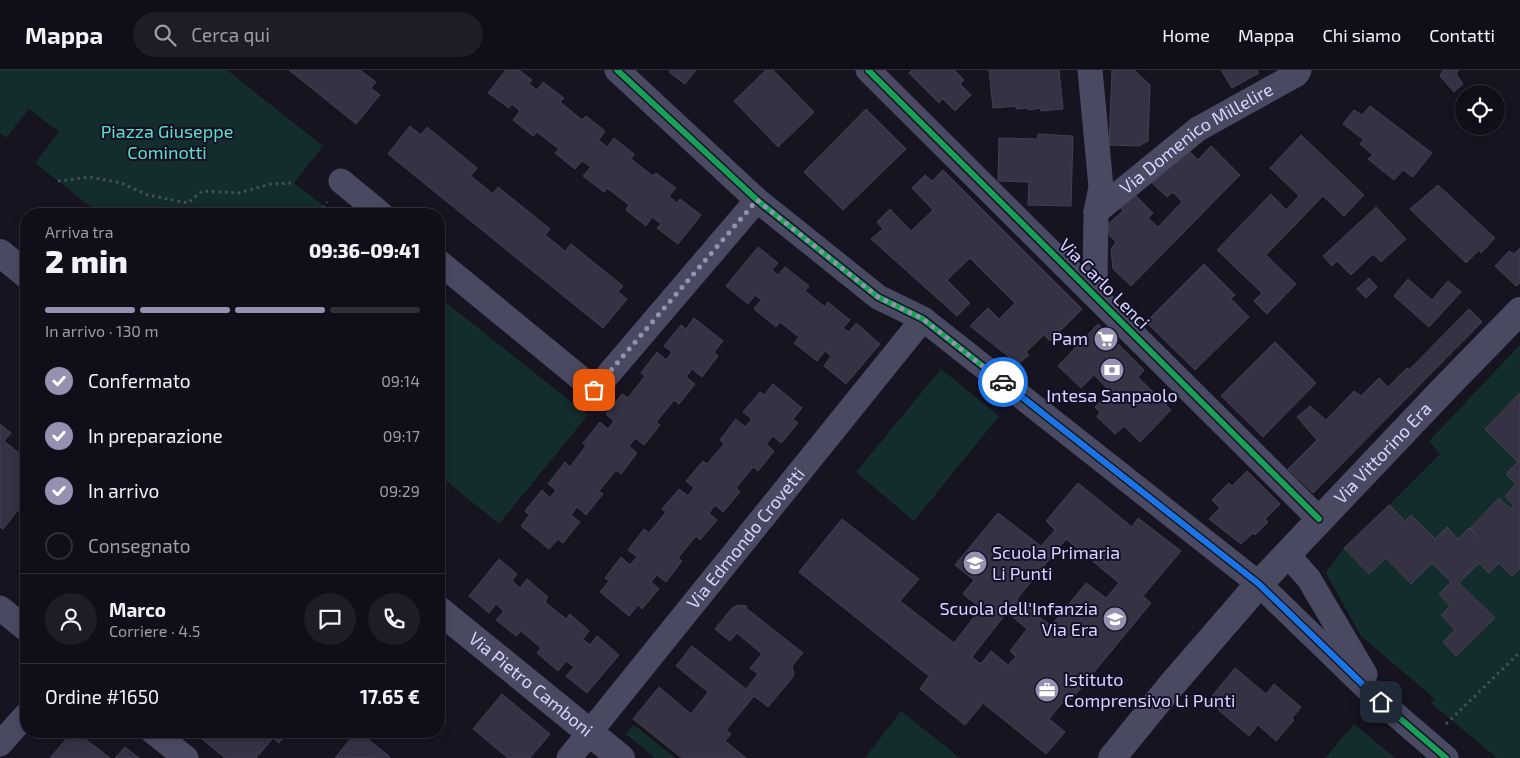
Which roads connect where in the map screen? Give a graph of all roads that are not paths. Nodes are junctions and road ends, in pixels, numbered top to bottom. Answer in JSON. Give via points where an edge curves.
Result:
{"nodes":[{"id":1,"x":617,"y":70,"type":"edge"},
{"id":2,"x":868,"y":70,"type":"edge"},
{"id":3,"x":1090,"y":70,"type":"edge"},
{"id":4,"x":1299,"y":70,"type":"edge"},
{"id":5,"x":341,"y":181,"type":"dead end"},
{"id":6,"x":757,"y":200,"type":"junction"},
{"id":7,"x":374,"y":208,"type":"edge"},
{"id":8,"x":1096,"y":212,"type":"junction"},
{"id":9,"x":0,"y":253,"type":"edge"},
{"id":10,"x":445,"y":267,"type":"edge"},
{"id":11,"x":20,"y":269,"type":"edge"},
{"id":12,"x":1092,"y":293,"type":"junction"},
{"id":13,"x":1520,"y":311,"type":"edge"},
{"id":14,"x":923,"y":319,"type":"junction"},
{"id":15,"x":1320,"y":519,"type":"junction"},
{"id":16,"x":1287,"y":554,"type":"junction"},
{"id":17,"x":1259,"y":584,"type":"junction"},
{"id":18,"x":0,"y":608,"type":"edge"},
{"id":19,"x":445,"y":615,"type":"edge"},
{"id":20,"x":20,"y":624,"type":"edge"},
{"id":21,"x":1381,"y":702,"type":"junction"},
{"id":22,"x":20,"y":722,"type":"edge"},
{"id":23,"x":590,"y":733,"type":"junction"},
{"id":24,"x":161,"y":738,"type":"edge"},
{"id":25,"x":0,"y":744,"type":"edge"},
{"id":26,"x":186,"y":758,"type":"edge"},
{"id":27,"x":569,"y":758,"type":"edge"},
{"id":28,"x":621,"y":758,"type":"edge"},
{"id":29,"x":1112,"y":758,"type":"edge"},
{"id":30,"x":1446,"y":758,"type":"edge"}],
"edges":[{"from":1,"to":6,"type":"street"},
{"from":2,"to":12,"type":"street","name":"Via Carlo Lenci"},
{"from":3,"to":8,"type":"street","via":[[1101,186]]},
{"from":4,"to":8,"type":"street","name":"Via Domenico Millelire","via":[[1198,129]]},
{"from":5,"to":7,"type":"street"},
{"from":6,"to":10,"type":"street","via":[[594,390]]},
{"from":6,"to":14,"type":"street","via":[[878,297]]},
{"from":8,"to":12,"type":"street","via":[[1095,285]]},
{"from":9,"to":11,"type":"street"},
{"from":12,"to":15,"type":"street","name":"Via Carlo Lenci"},
{"from":13,"to":15,"type":"street","name":"Via Vittorino Era"},
{"from":14,"to":17,"type":"street"},
{"from":14,"to":23,"type":"street","name":"Via Edmondo Crovetti"},
{"from":15,"to":16,"type":"street","name":"Via Vittorino Era"},
{"from":16,"to":17,"type":"street","name":"Via Vittorino Era"},
{"from":16,"to":21,"type":"street","via":[[1309,579]]},
{"from":17,"to":21,"type":"street"},
{"from":17,"to":29,"type":"street","name":"Via Vittorino Era"},
{"from":18,"to":20,"type":"street"},
{"from":19,"to":23,"type":"street","name":"Via Pietro Camboni"},
{"from":21,"to":30,"type":"street"},
{"from":22,"to":25,"type":"street"},
{"from":23,"to":27,"type":"street","name":"Via Edmondo Crovetti"},
{"from":23,"to":28,"type":"street","name":"Via Pietro Camboni"},
{"from":24,"to":26,"type":"street"}]}
